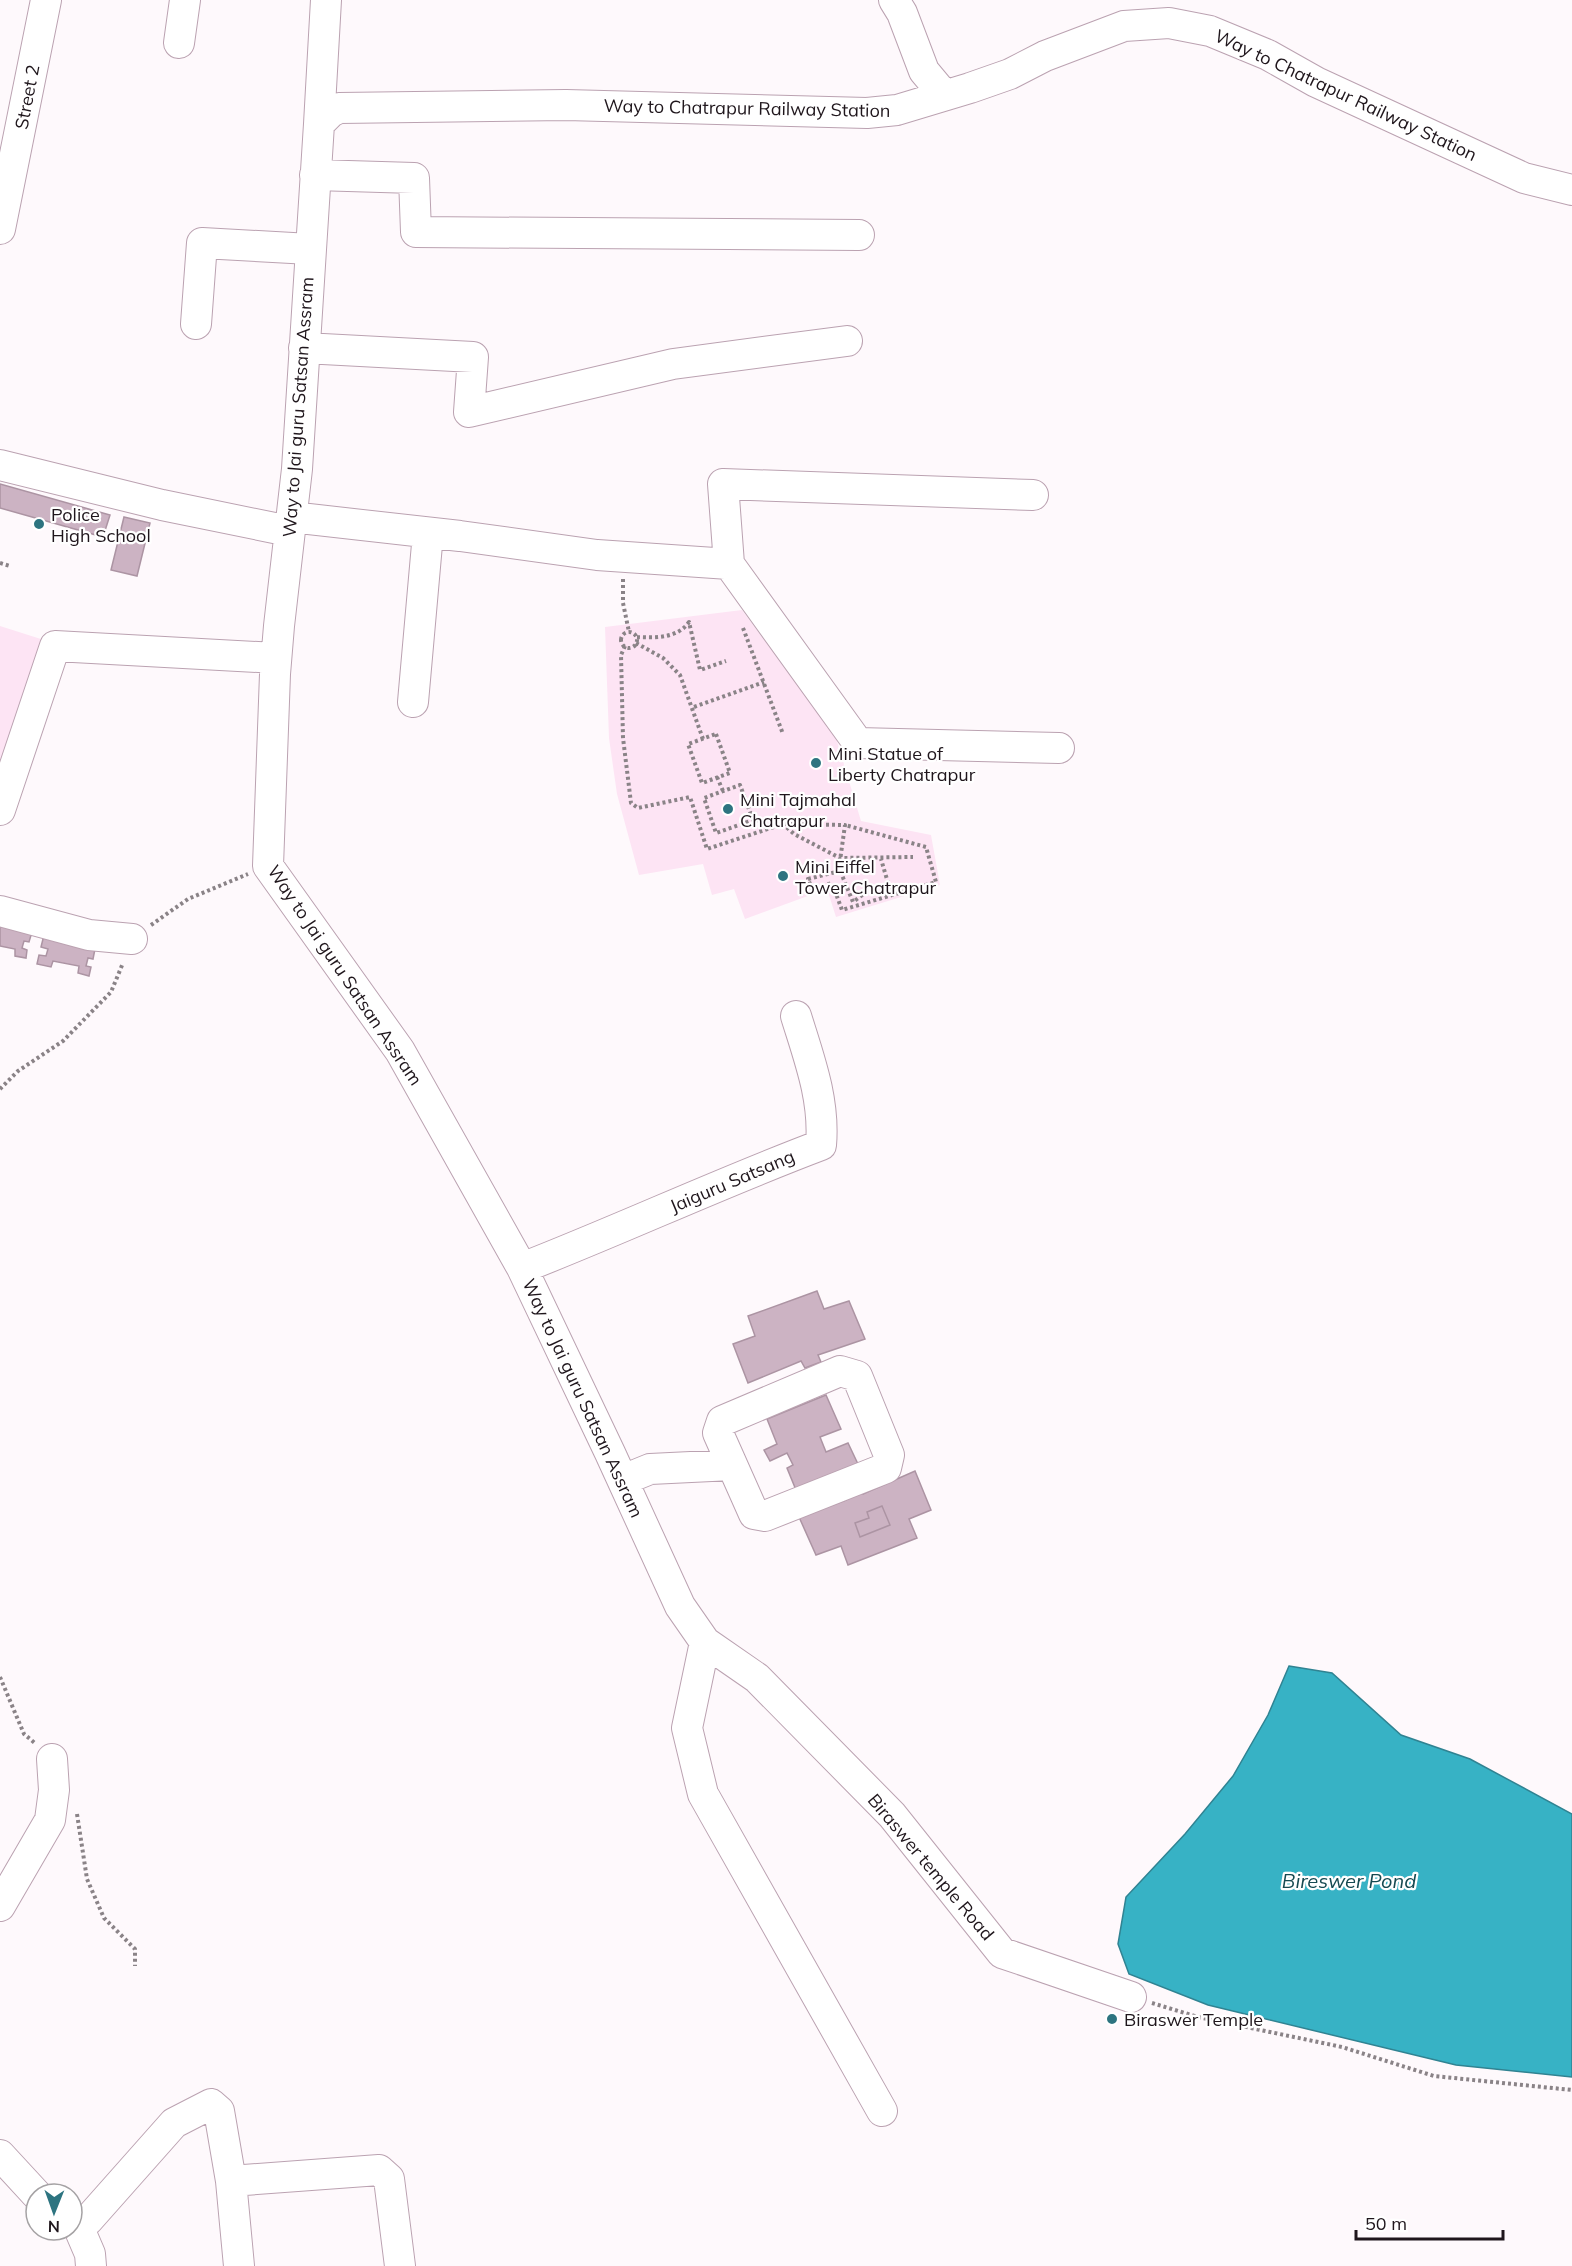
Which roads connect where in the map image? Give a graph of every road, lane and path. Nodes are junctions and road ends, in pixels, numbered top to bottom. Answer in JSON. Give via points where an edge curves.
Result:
{"nodes":[{"id":1,"x":46,"y":0,"type":"edge"},
{"id":2,"x":185,"y":0,"type":"edge"},
{"id":3,"x":326,"y":0,"type":"edge"},
{"id":4,"x":894,"y":0,"type":"edge"},
{"id":5,"x":179,"y":43,"type":"dead end"},
{"id":6,"x":944,"y":95,"type":"junction"},
{"id":7,"x":329,"y":116,"type":"junction"},
{"id":8,"x":315,"y":175,"type":"junction"},
{"id":9,"x":1572,"y":190,"type":"edge"},
{"id":10,"x":0,"y":229,"type":"edge"},
{"id":11,"x":859,"y":235,"type":"dead end"},
{"id":12,"x":310,"y":249,"type":"junction"},
{"id":13,"x":196,"y":324,"type":"dead end"},
{"id":14,"x":847,"y":341,"type":"dead end"},
{"id":15,"x":304,"y":348,"type":"junction"},
{"id":16,"x":0,"y":465,"type":"edge"},
{"id":17,"x":1033,"y":495,"type":"dead end"},
{"id":18,"x":290,"y":524,"type":"junction"},
{"id":19,"x":428,"y":532,"type":"junction"},
{"id":20,"x":623,"y":557,"type":"junction"},
{"id":21,"x":0,"y":563,"type":"edge"},
{"id":22,"x":729,"y":564,"type":"junction"},
{"id":23,"x":10,"y":566,"type":"dead end"},
{"id":24,"x":740,"y":619,"type":"dead end"},
{"id":25,"x":629,"y":632,"type":"junction"},
{"id":26,"x":637,"y":638,"type":"junction"},
{"id":27,"x":636,"y":643,"type":"junction"},
{"id":28,"x":625,"y":646,"type":"junction"},
{"id":29,"x":276,"y":658,"type":"junction"},
{"id":30,"x":726,"y":661,"type":"dead end"},
{"id":31,"x":764,"y":682,"type":"junction"},
{"id":32,"x":413,"y":702,"type":"dead end"},
{"id":33,"x":693,"y":707,"type":"junction"},
{"id":34,"x":783,"y":734,"type":"dead end"},
{"id":35,"x":703,"y":739,"type":"junction"},
{"id":36,"x":1059,"y":748,"type":"dead end"},
{"id":37,"x":717,"y":777,"type":"junction"},
{"id":38,"x":723,"y":791,"type":"junction"},
{"id":39,"x":0,"y":810,"type":"edge"},
{"id":40,"x":753,"y":820,"type":"junction"},
{"id":41,"x":783,"y":824,"type":"junction"},
{"id":42,"x":845,"y":825,"type":"junction"},
{"id":43,"x":770,"y":829,"type":"junction"},
{"id":44,"x":840,"y":858,"type":"junction"},
{"id":45,"x":913,"y":858,"type":"dead end"},
{"id":46,"x":881,"y":859,"type":"junction"},
{"id":47,"x":268,"y":866,"type":"junction"},
{"id":48,"x":840,"y":871,"type":"junction"},
{"id":49,"x":0,"y":911,"type":"edge"},
{"id":50,"x":132,"y":939,"type":"junction"},
{"id":51,"x":796,"y":1017,"type":"dead end"},
{"id":52,"x":0,"y":1089,"type":"edge"},
{"id":53,"x":522,"y":1268,"type":"junction"},
{"id":54,"x":732,"y":1466,"type":"junction"},
{"id":55,"x":623,"y":1480,"type":"junction"},
{"id":56,"x":705,"y":1642,"type":"junction"},
{"id":57,"x":52,"y":1759,"type":"dead end"},
{"id":58,"x":0,"y":1906,"type":"edge"},
{"id":59,"x":1131,"y":1997,"type":"joint"},
{"id":60,"x":1572,"y":2090,"type":"edge"},
{"id":61,"x":882,"y":2111,"type":"dead end"},
{"id":62,"x":0,"y":2155,"type":"edge"},
{"id":63,"x":231,"y":2181,"type":"junction"},
{"id":64,"x":25,"y":2182,"type":"edge"},
{"id":65,"x":84,"y":2221,"type":"edge"},
{"id":66,"x":84,"y":2242,"type":"edge"},
{"id":67,"x":92,"y":2266,"type":"edge"},
{"id":68,"x":239,"y":2266,"type":"edge"},
{"id":69,"x":400,"y":2266,"type":"edge"}],
"edges":[{"from":1,"to":10,"type":"street","name":"Street 2"},
{"from":2,"to":5,"type":"street"},
{"from":3,"to":7,"type":"street","name":"Way to Jai guru Satsan Assram"},
{"from":4,"to":6,"type":"street","via":[[924,71]]},
{"from":6,"to":7,"type":"street","name":"Way to Chatrapur Railway Station","via":[[897,110],[867,113],[566,105]]},
{"from":6,"to":9,"type":"street","name":"Way to Chatrapur Railway Station","via":[[1010,74],[1045,56],[1124,26],[1168,23],[1210,31],[1524,178]]},
{"from":7,"to":8,"type":"street","name":"Way to Jai guru Satsan Assram"},
{"from":8,"to":11,"type":"street","via":[[414,178],[416,232]]},
{"from":8,"to":12,"type":"street","name":"Way to Jai guru Satsan Assram"},
{"from":12,"to":13,"type":"street","via":[[202,243]]},
{"from":12,"to":15,"type":"street","name":"Way to Jai guru Satsan Assram"},
{"from":14,"to":15,"type":"street","via":[[673,364],[469,412],[473,357]]},
{"from":15,"to":18,"type":"street","name":"Way to Jai guru Satsan Assram"},
{"from":16,"to":18,"type":"street","via":[[162,505]]},
{"from":17,"to":22,"type":"street","via":[[723,484]]},
{"from":18,"to":19,"type":"street"},
{"from":18,"to":29,"type":"street","name":"Way to Jai guru Satsan Assram"},
{"from":19,"to":20,"type":"street"},
{"from":19,"to":32,"type":"street"},
{"from":20,"to":22,"type":"street"},
{"from":20,"to":25,"type":"path","via":[[623,603]]},
{"from":21,"to":23,"type":"path"},
{"from":22,"to":36,"type":"street","via":[[858,743]]},
{"from":24,"to":31,"type":"path"},
{"from":25,"to":26,"type":"path"},
{"from":25,"to":28,"type":"path","via":[[622,636]]},
{"from":26,"to":27,"type":"path"},
{"from":26,"to":30,"type":"path","via":[[671,635],[689,622],[700,670]]},
{"from":27,"to":28,"type":"path"},
{"from":27,"to":33,"type":"path","via":[[675,669]]},
{"from":28,"to":43,"type":"path","via":[[621,656],[623,738],[631,803],[638,808],[690,797],[707,849]]},
{"from":29,"to":39,"type":"street","via":[[55,646]]},
{"from":29,"to":47,"type":"street","name":"Way to Jai guru Satsan Assram"},
{"from":31,"to":33,"type":"path"},
{"from":31,"to":34,"type":"path"},
{"from":33,"to":35,"type":"path"},
{"from":35,"to":37,"type":"path","via":[[716,734],[730,773]]},
{"from":35,"to":37,"type":"path","via":[[688,744],[702,783]]},
{"from":37,"to":38,"type":"path"},
{"from":38,"to":40,"type":"path","via":[[740,785]]},
{"from":38,"to":40,"type":"path","via":[[704,798],[716,833]]},
{"from":40,"to":43,"type":"path","via":[[765,821]]},
{"from":41,"to":42,"type":"path"},
{"from":41,"to":43,"type":"path"},
{"from":41,"to":44,"type":"path"},
{"from":42,"to":44,"type":"path"},
{"from":42,"to":48,"type":"path","via":[[926,847],[936,882],[842,909],[832,883],[812,889],[808,879]]},
{"from":44,"to":46,"type":"path"},
{"from":44,"to":48,"type":"path"},
{"from":45,"to":46,"type":"path"},
{"from":46,"to":48,"type":"path","via":[[891,893],[865,893],[853,902]]},
{"from":47,"to":50,"type":"path","via":[[188,899]]},
{"from":47,"to":53,"type":"street","name":"Way to Jai guru Satsan Assram","via":[[400,1051]]},
{"from":49,"to":50,"type":"street","via":[[89,935]]},
{"from":50,"to":52,"type":"path","via":[[111,992],[63,1041],[18,1071]]},
{"from":51,"to":53,"type":"street","name":"Jaiguru Satsang","via":[[816,1082],[821,1145]]},
{"from":53,"to":55,"type":"street","name":"Way to Jai guru Satsan Assram"},
{"from":54,"to":54,"type":"street","via":[[754,1514],[765,1516],[886,1468],[889,1455],[857,1376],[840,1371],[722,1421],[718,1433]]},
{"from":54,"to":55,"type":"street","via":[[650,1469]]},
{"from":55,"to":56,"type":"street","name":"Way to Jai guru Satsan Assram","via":[[680,1606]]},
{"from":56,"to":59,"type":"street","name":"Biraswer temple Road","via":[[757,1678],[892,1815],[1002,1953]]},
{"from":56,"to":61,"type":"street","via":[[687,1728],[703,1794]]},
{"from":57,"to":58,"type":"street","via":[[54,1790],[50,1820]]},
{"from":59,"to":60,"type":"path","via":[[1198,2017],[1341,2047],[1434,2076]]},
{"from":62,"to":64,"type":"street"},
{"from":63,"to":65,"type":"street","via":[[219,2111],[211,2104],[174,2123]]},
{"from":63,"to":68,"type":"street"},
{"from":63,"to":69,"type":"street","via":[[379,2170],[389,2179]]},
{"from":66,"to":67,"type":"street"}]}
